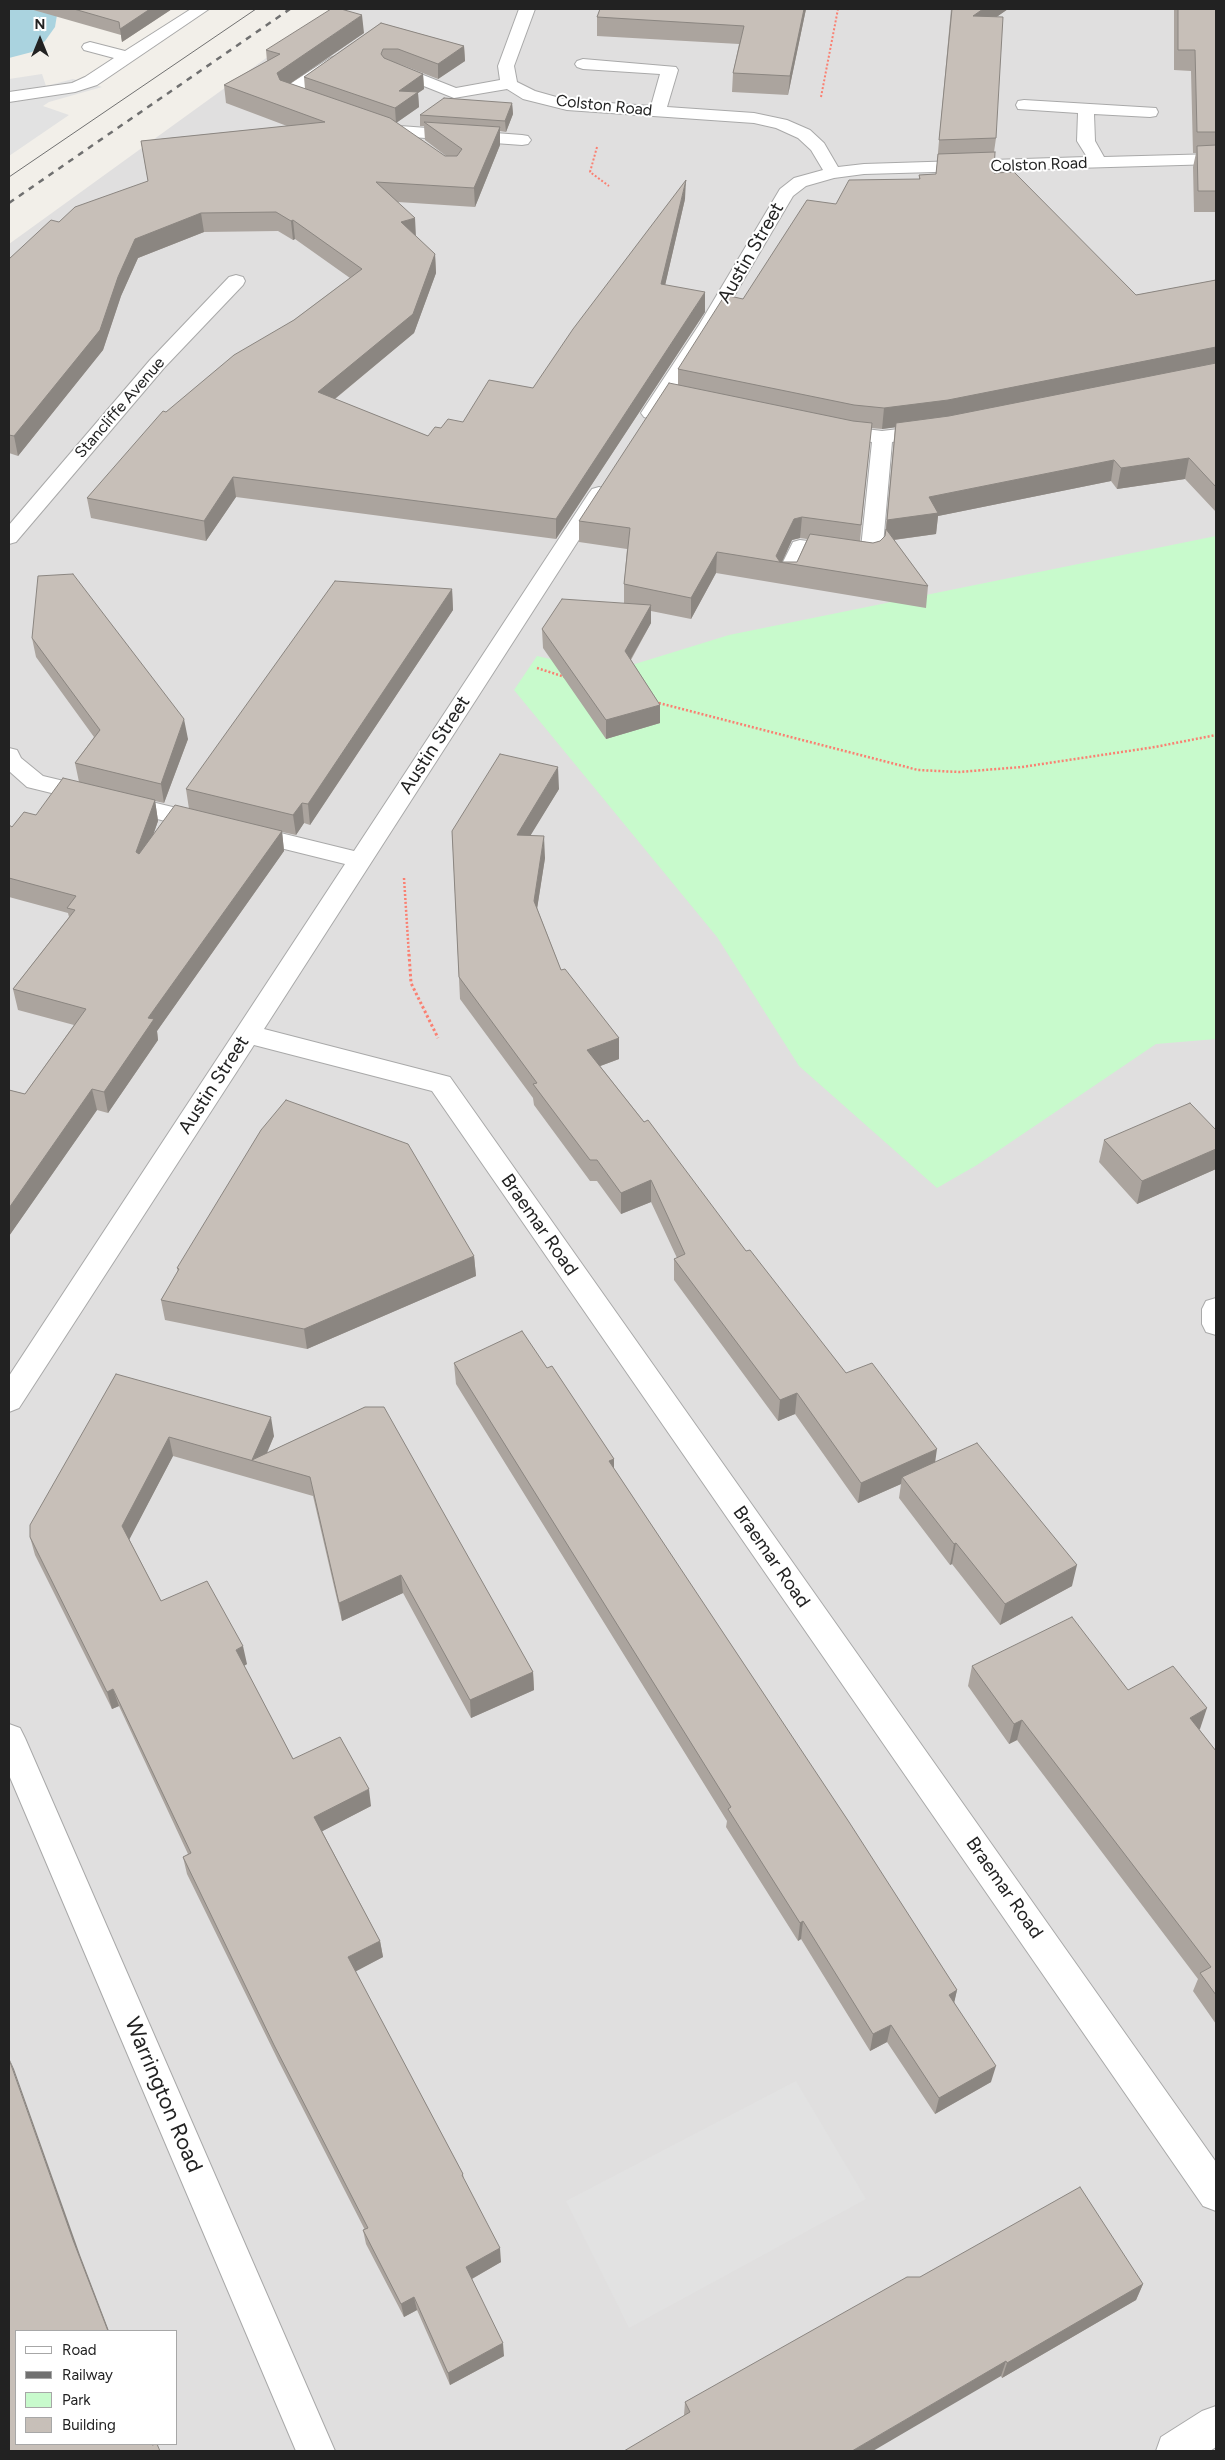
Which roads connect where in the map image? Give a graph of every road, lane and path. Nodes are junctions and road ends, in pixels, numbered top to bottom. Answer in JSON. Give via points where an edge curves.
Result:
{"nodes":[{"id":1,"x":201,"y":9,"type":"edge"},
{"id":2,"x":527,"y":9,"type":"edge"},
{"id":3,"x":838,"y":9,"type":"edge"},
{"id":4,"x":90,"y":47,"type":"dead end"},
{"id":5,"x":350,"y":52,"type":"edge"},
{"id":6,"x":128,"y":57,"type":"junction"},
{"id":7,"x":583,"y":64,"type":"dead end"},
{"id":8,"x":392,"y":68,"type":"edge"},
{"id":9,"x":509,"y":84,"type":"junction"},
{"id":10,"x":454,"y":93,"type":"junction"},
{"id":11,"x":9,"y":97,"type":"edge"},
{"id":12,"x":438,"y":104,"type":"edge"},
{"id":13,"x":820,"y":104,"type":"dead end"},
{"id":14,"x":1024,"y":105,"type":"dead end"},
{"id":15,"x":324,"y":106,"type":"edge"},
{"id":16,"x":608,"y":108,"type":"junction"},
{"id":17,"x":1086,"y":108,"type":"junction"},
{"id":18,"x":657,"y":112,"type":"junction"},
{"id":19,"x":1150,"y":112,"type":"dead end"},
{"id":20,"x":422,"y":114,"type":"edge"},
{"id":21,"x":361,"y":118,"type":"edge"},
{"id":22,"x":398,"y":131,"type":"junction"},
{"id":23,"x":522,"y":141,"type":"dead end"},
{"id":24,"x":421,"y":147,"type":"edge"},
{"id":25,"x":1216,"y":159,"type":"edge"},
{"id":26,"x":1099,"y":163,"type":"junction"},
{"id":27,"x":833,"y":173,"type":"junction"},
{"id":28,"x":609,"y":186,"type":"dead end"},
{"id":29,"x":236,"y":281,"type":"dead end"},
{"id":30,"x":814,"y":426,"type":"edge"},
{"id":31,"x":642,"y":428,"type":"edge"},
{"id":32,"x":946,"y":429,"type":"edge"},
{"id":33,"x":882,"y":437,"type":"junction"},
{"id":34,"x":610,"y":477,"type":"edge"},
{"id":35,"x":9,"y":538,"type":"edge"},
{"id":36,"x":787,"y":576,"type":"edge"},
{"id":37,"x":494,"y":655,"type":"junction"},
{"id":38,"x":572,"y":679,"type":"edge"},
{"id":39,"x":648,"y":700,"type":"edge"},
{"id":40,"x":1216,"y":735,"type":"edge"},
{"id":41,"x":9,"y":759,"type":"edge"},
{"id":42,"x":360,"y":860,"type":"junction"},
{"id":43,"x":247,"y":1034,"type":"junction"},
{"id":44,"x":441,"y":1084,"type":"junction"},
{"id":45,"x":1216,"y":1309,"type":"edge"},
{"id":46,"x":1216,"y":1324,"type":"edge"},
{"id":47,"x":9,"y":1400,"type":"edge"},
{"id":48,"x":9,"y":1738,"type":"edge"},
{"id":49,"x":1216,"y":2193,"type":"edge"},
{"id":50,"x":1216,"y":2425,"type":"edge"},
{"id":51,"x":316,"y":2451,"type":"edge"},
{"id":52,"x":1175,"y":2451,"type":"edge"}],
"edges":[{"from":1,"to":6,"type":"street"},
{"from":2,"to":9,"type":"street","via":[[506,66]]},
{"from":3,"to":13,"type":"path"},
{"from":4,"to":6,"type":"street"},
{"from":5,"to":15,"type":"street","via":[[288,93]]},
{"from":6,"to":11,"type":"street","via":[[92,82]]},
{"from":7,"to":18,"type":"street","via":[[670,70]]},
{"from":8,"to":10,"type":"street"},
{"from":9,"to":10,"type":"street"},
{"from":9,"to":16,"type":"street","name":"Colston Road","via":[[528,95],[567,106]]},
{"from":10,"to":12,"type":"street"},
{"from":14,"to":17,"type":"street"},
{"from":16,"to":18,"type":"street","name":"Colston Road"},
{"from":16,"to":28,"type":"path","via":[[590,172]]},
{"from":17,"to":19,"type":"street"},
{"from":17,"to":26,"type":"street","via":[[1086,141]]},
{"from":18,"to":27,"type":"street","name":"Colston Road","via":[[754,118],[780,124],[804,134],[818,147]]},
{"from":20,"to":22,"type":"street"},
{"from":21,"to":22,"type":"street"},
{"from":22,"to":23,"type":"street"},
{"from":22,"to":24,"type":"street"},
{"from":25,"to":26,"type":"street","name":"Colston Road"},
{"from":26,"to":27,"type":"street","name":"Colston Road","via":[[864,169]]},
{"from":27,"to":31,"type":"street","name":"Austin Street","via":[[800,182],[786,193],[708,325],[673,396]]},
{"from":29,"to":35,"type":"street","name":"Stancliffe Avenue","via":[[157,364]]},
{"from":30,"to":33,"type":"street"},
{"from":32,"to":33,"type":"street"},
{"from":33,"to":36,"type":"street","via":[[871,556],[800,546]]},
{"from":34,"to":37,"type":"street","name":"Austin Street"},
{"from":37,"to":38,"type":"path"},
{"from":37,"to":42,"type":"street","name":"Austin Street"},
{"from":39,"to":40,"type":"path","via":[[918,770],[959,772],[1022,767]]},
{"from":41,"to":42,"type":"street","via":[[35,782]]},
{"from":42,"to":43,"type":"street","name":"Austin Street"},
{"from":42,"to":44,"type":"path","via":[[404,871],[411,983],[444,1051]]},
{"from":43,"to":44,"type":"street"},
{"from":43,"to":47,"type":"street","name":"Austin Street"},
{"from":44,"to":49,"type":"street","name":"Braemar Road"},
{"from":45,"to":46,"type":"street"},
{"from":48,"to":51,"type":"street","name":"Warrington Road"},
{"from":50,"to":52,"type":"street"}]}
